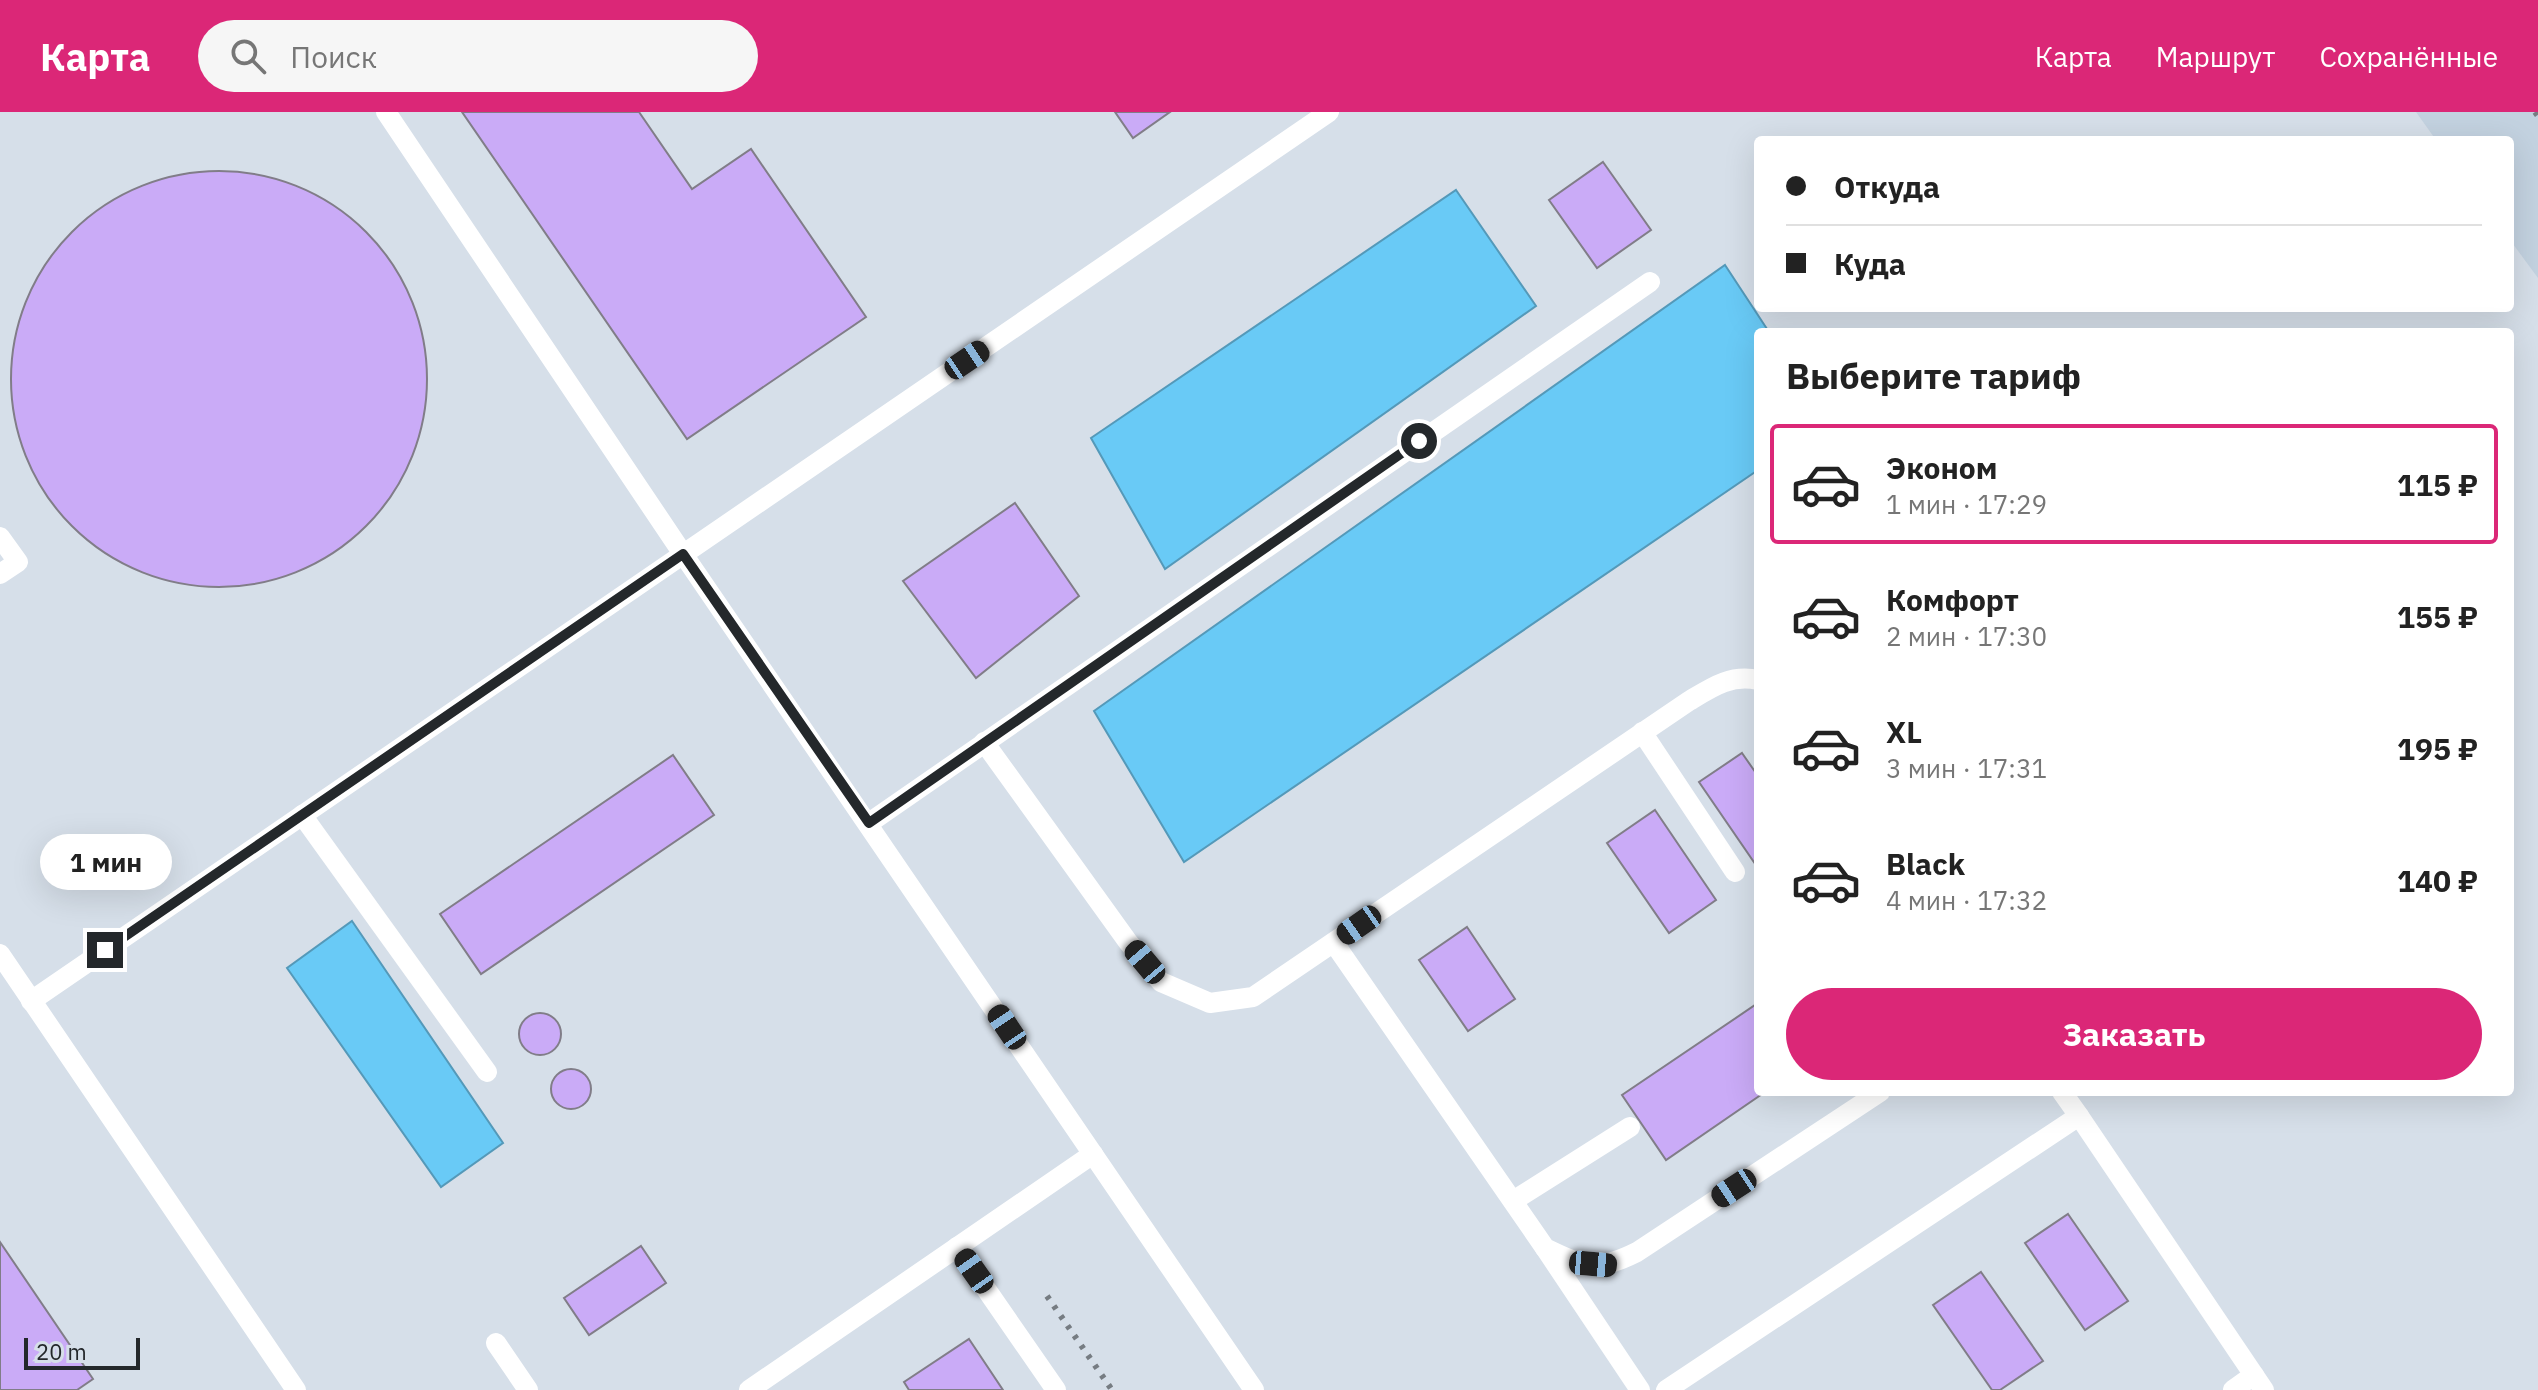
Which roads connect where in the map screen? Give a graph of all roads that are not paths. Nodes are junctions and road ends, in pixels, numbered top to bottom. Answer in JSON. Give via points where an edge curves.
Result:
{"nodes":[{"id":1,"x":386,"y":112,"type":"edge"},
{"id":2,"x":1329,"y":112,"type":"edge"},
{"id":3,"x":1650,"y":282,"type":"dead end"},
{"id":4,"x":0,"y":537,"type":"edge"},
{"id":5,"x":683,"y":554,"type":"junction"},
{"id":6,"x":0,"y":574,"type":"edge"},
{"id":7,"x":1754,"y":679,"type":"edge"},
{"id":8,"x":1642,"y":732,"type":"junction"},
{"id":9,"x":984,"y":742,"type":"junction"},
{"id":10,"x":302,"y":815,"type":"junction"},
{"id":11,"x":869,"y":823,"type":"junction"},
{"id":12,"x":1735,"y":872,"type":"dead end"},
{"id":13,"x":1334,"y":943,"type":"junction"},
{"id":14,"x":0,"y":954,"type":"edge"},
{"id":15,"x":31,"y":1001,"type":"junction"},
{"id":16,"x":487,"y":1072,"type":"dead end"},
{"id":17,"x":1874,"y":1096,"type":"edge"},
{"id":18,"x":2065,"y":1096,"type":"edge"},
{"id":19,"x":2079,"y":1116,"type":"junction"},
{"id":20,"x":1630,"y":1127,"type":"dead end"},
{"id":21,"x":1093,"y":1154,"type":"junction"},
{"id":22,"x":1513,"y":1201,"type":"junction"},
{"id":23,"x":957,"y":1247,"type":"junction"},
{"id":24,"x":1545,"y":1248,"type":"junction"},
{"id":25,"x":496,"y":1343,"type":"dead end"},
{"id":26,"x":2259,"y":1382,"type":"edge"},
{"id":27,"x":296,"y":1390,"type":"edge"},
{"id":28,"x":528,"y":1390,"type":"edge"},
{"id":29,"x":749,"y":1390,"type":"edge"},
{"id":30,"x":1056,"y":1390,"type":"edge"},
{"id":31,"x":1254,"y":1390,"type":"edge"},
{"id":32,"x":1640,"y":1390,"type":"edge"},
{"id":33,"x":1666,"y":1390,"type":"edge"},
{"id":34,"x":2233,"y":1390,"type":"edge"}],
"edges":[{"from":1,"to":5,"type":"lane"},
{"from":2,"to":5,"type":"lane"},
{"from":3,"to":9,"type":"lane"},
{"from":4,"to":6,"type":"lane","via":[[18,562]]},
{"from":5,"to":10,"type":"lane"},
{"from":5,"to":11,"type":"lane"},
{"from":7,"to":8,"type":"lane","via":[[1723,680]]},
{"from":8,"to":12,"type":"lane"},
{"from":8,"to":13,"type":"lane"},
{"from":9,"to":11,"type":"lane"},
{"from":9,"to":13,"type":"lane","via":[[1161,982],[1210,1003],[1253,997]]},
{"from":10,"to":15,"type":"lane"},
{"from":10,"to":16,"type":"lane"},
{"from":11,"to":21,"type":"lane"},
{"from":13,"to":22,"type":"lane"},
{"from":14,"to":15,"type":"lane"},
{"from":15,"to":27,"type":"lane"},
{"from":17,"to":24,"type":"lane","via":[[1610,1266],[1575,1263]]},
{"from":18,"to":19,"type":"lane"},
{"from":19,"to":26,"type":"lane"},
{"from":19,"to":33,"type":"lane"},
{"from":20,"to":22,"type":"lane"},
{"from":21,"to":23,"type":"lane"},
{"from":21,"to":31,"type":"lane"},
{"from":22,"to":24,"type":"lane"},
{"from":23,"to":29,"type":"lane"},
{"from":23,"to":30,"type":"lane"},
{"from":24,"to":32,"type":"lane"},
{"from":25,"to":28,"type":"lane"},
{"from":26,"to":34,"type":"lane"}]}
